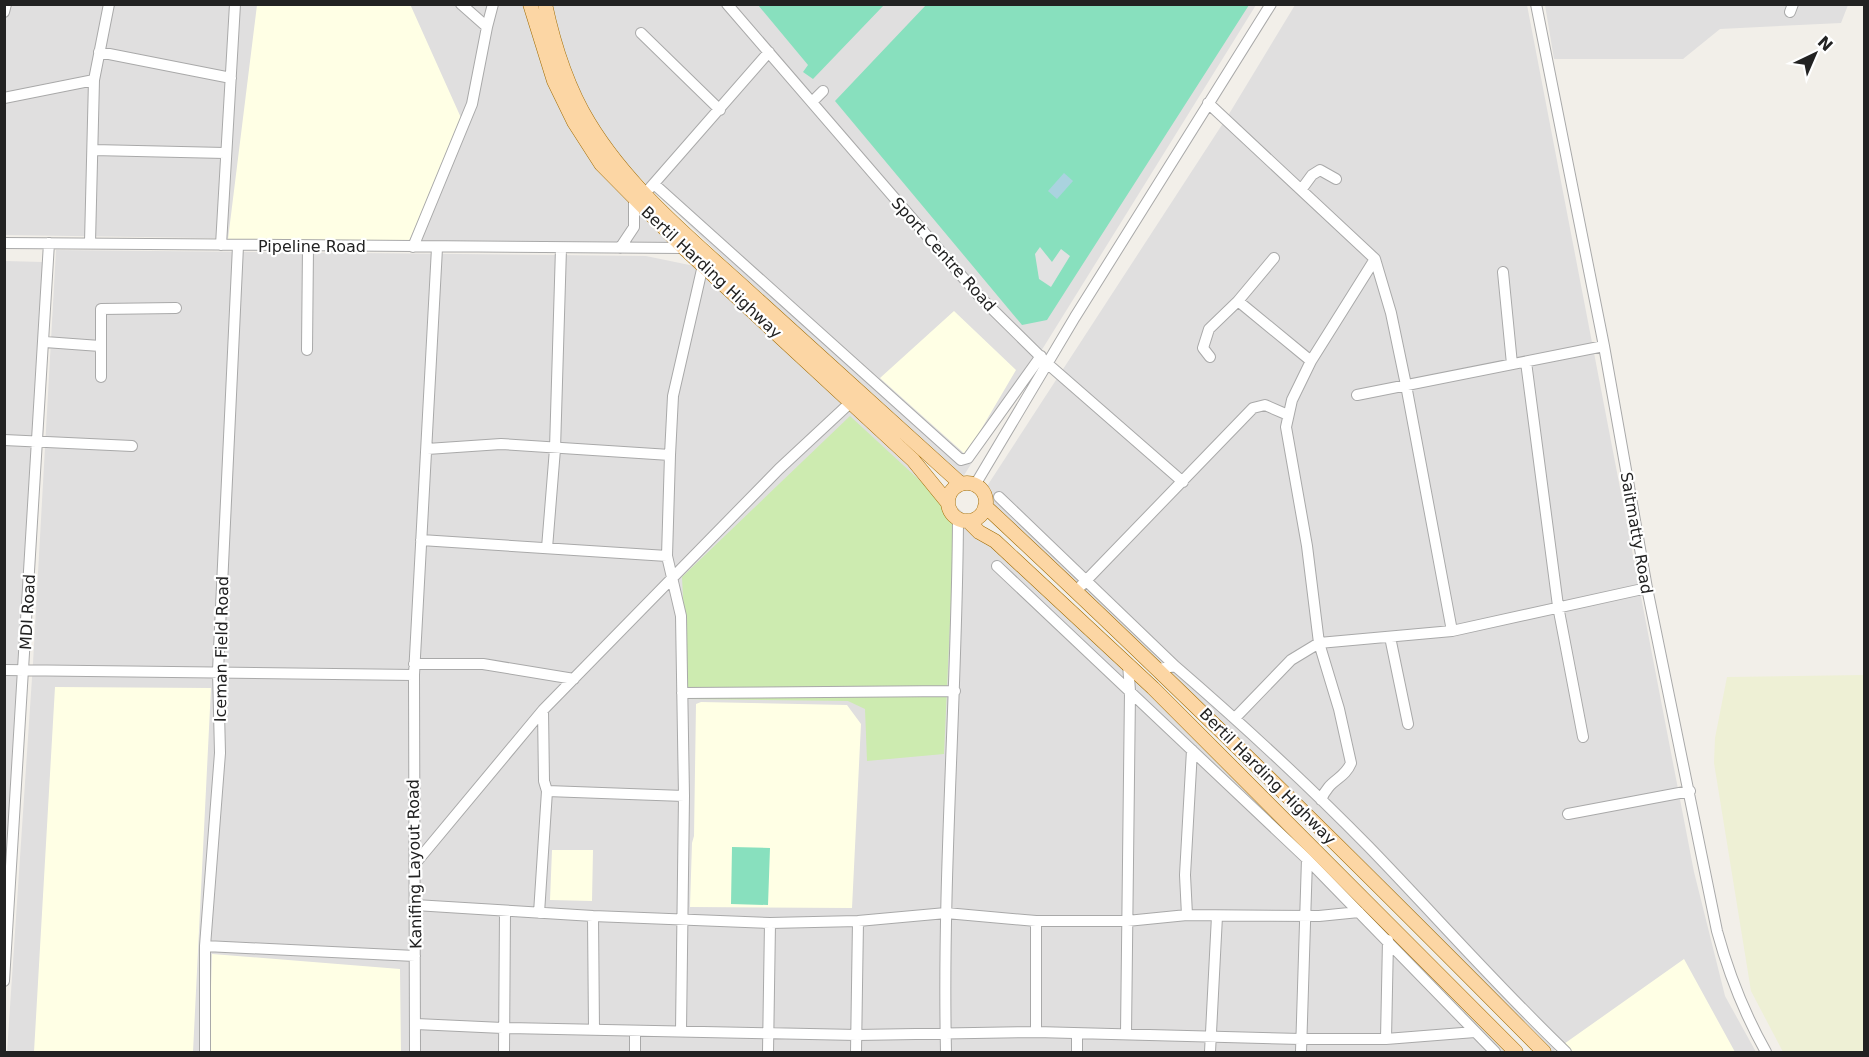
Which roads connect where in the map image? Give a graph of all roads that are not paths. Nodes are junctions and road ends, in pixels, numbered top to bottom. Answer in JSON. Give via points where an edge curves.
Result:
{"nodes":[{"id":1,"x":6,"y":4,"type":"edge"},
{"id":2,"x":108,"y":4,"type":"edge"},
{"id":3,"x":236,"y":4,"type":"edge"},
{"id":4,"x":461,"y":4,"type":"edge"},
{"id":5,"x":492,"y":4,"type":"edge"},
{"id":6,"x":530,"y":4,"type":"edge"},
{"id":7,"x":545,"y":4,"type":"edge"},
{"id":8,"x":728,"y":4,"type":"edge"},
{"id":9,"x":1272,"y":4,"type":"edge"},
{"id":10,"x":1536,"y":4,"type":"edge"},
{"id":11,"x":4,"y":12,"type":"edge"},
{"id":12,"x":487,"y":27,"type":"junction"},
{"id":13,"x":641,"y":33,"type":"dead end"},
{"id":14,"x":99,"y":52,"type":"junction"},
{"id":15,"x":769,"y":52,"type":"junction"},
{"id":16,"x":231,"y":78,"type":"junction"},
{"id":17,"x":94,"y":80,"type":"junction"},
{"id":18,"x":823,"y":91,"type":"dead end"},
{"id":19,"x":4,"y":98,"type":"edge"},
{"id":20,"x":812,"y":102,"type":"junction"},
{"id":21,"x":1208,"y":103,"type":"junction"},
{"id":22,"x":720,"y":110,"type":"junction"},
{"id":23,"x":93,"y":150,"type":"junction"},
{"id":24,"x":225,"y":153,"type":"junction"},
{"id":25,"x":1336,"y":179,"type":"dead end"},
{"id":26,"x":1301,"y":190,"type":"junction"},
{"id":27,"x":644,"y":192,"type":"junction"},
{"id":28,"x":90,"y":242,"type":"junction"},
{"id":29,"x":4,"y":243,"type":"edge"},
{"id":30,"x":49,"y":243,"type":"junction"},
{"id":31,"x":220,"y":245,"type":"junction"},
{"id":32,"x":238,"y":246,"type":"junction"},
{"id":33,"x":308,"y":247,"type":"junction"},
{"id":34,"x":413,"y":247,"type":"junction"},
{"id":35,"x":437,"y":248,"type":"junction"},
{"id":36,"x":561,"y":248,"type":"junction"},
{"id":37,"x":620,"y":248,"type":"junction"},
{"id":38,"x":684,"y":248,"type":"junction"},
{"id":39,"x":1274,"y":258,"type":"dead end"},
{"id":40,"x":1375,"y":259,"type":"junction"},
{"id":41,"x":703,"y":265,"type":"junction"},
{"id":42,"x":1503,"y":272,"type":"dead end"},
{"id":43,"x":1238,"y":301,"type":"junction"},
{"id":44,"x":176,"y":308,"type":"dead end"},
{"id":45,"x":45,"y":342,"type":"junction"},
{"id":46,"x":100,"y":346,"type":"junction"},
{"id":47,"x":1604,"y":346,"type":"junction"},
{"id":48,"x":307,"y":350,"type":"dead end"},
{"id":49,"x":1210,"y":357,"type":"dead end"},
{"id":50,"x":1045,"y":361,"type":"junction"},
{"id":51,"x":1311,"y":361,"type":"junction"},
{"id":52,"x":1526,"y":362,"type":"junction"},
{"id":53,"x":1512,"y":364,"type":"junction"},
{"id":54,"x":101,"y":377,"type":"dead end"},
{"id":55,"x":1407,"y":385,"type":"junction"},
{"id":56,"x":1357,"y":395,"type":"dead end"},
{"id":57,"x":851,"y":402,"type":"junction"},
{"id":58,"x":1288,"y":415,"type":"junction"},
{"id":59,"x":4,"y":440,"type":"edge"},
{"id":60,"x":37,"y":441,"type":"junction"},
{"id":61,"x":132,"y":446,"type":"dead end"},
{"id":62,"x":427,"y":449,"type":"junction"},
{"id":63,"x":555,"y":449,"type":"junction"},
{"id":64,"x":670,"y":455,"type":"junction"},
{"id":65,"x":1183,"y":482,"type":"junction"},
{"id":66,"x":961,"y":484,"type":"junction"},
{"id":67,"x":975,"y":485,"type":"junction"},
{"id":68,"x":999,"y":497,"type":"dead end"},
{"id":69,"x":948,"y":503,"type":"junction"},
{"id":70,"x":985,"y":506,"type":"junction"},
{"id":71,"x":963,"y":520,"type":"junction"},
{"id":72,"x":421,"y":540,"type":"junction"},
{"id":73,"x":547,"y":548,"type":"junction"},
{"id":74,"x":667,"y":556,"type":"junction"},
{"id":75,"x":997,"y":566,"type":"dead end"},
{"id":76,"x":671,"y":580,"type":"junction"},
{"id":77,"x":1088,"y":580,"type":"junction"},
{"id":78,"x":1647,"y":588,"type":"junction"},
{"id":79,"x":1076,"y":591,"type":"junction"},
{"id":80,"x":1558,"y":606,"type":"junction"},
{"id":81,"x":1452,"y":632,"type":"junction"},
{"id":82,"x":1390,"y":637,"type":"junction"},
{"id":83,"x":1319,"y":643,"type":"junction"},
{"id":84,"x":1128,"y":664,"type":"junction"},
{"id":85,"x":1175,"y":666,"type":"junction"},
{"id":86,"x":1159,"y":669,"type":"junction"},
{"id":87,"x":4,"y":670,"type":"edge"},
{"id":88,"x":24,"y":670,"type":"junction"},
{"id":89,"x":414,"y":670,"type":"junction"},
{"id":90,"x":218,"y":671,"type":"junction"},
{"id":91,"x":574,"y":679,"type":"junction"},
{"id":92,"x":956,"y":691,"type":"junction"},
{"id":93,"x":1130,"y":691,"type":"junction"},
{"id":94,"x":682,"y":693,"type":"junction"},
{"id":95,"x":543,"y":710,"type":"junction"},
{"id":96,"x":1234,"y":718,"type":"junction"},
{"id":97,"x":1408,"y":724,"type":"dead end"},
{"id":98,"x":1583,"y":737,"type":"dead end"},
{"id":99,"x":1192,"y":750,"type":"junction"},
{"id":100,"x":547,"y":791,"type":"junction"},
{"id":101,"x":1690,"y":791,"type":"junction"},
{"id":102,"x":684,"y":796,"type":"junction"},
{"id":103,"x":1321,"y":800,"type":"junction"},
{"id":104,"x":1568,"y":814,"type":"dead end"},
{"id":105,"x":1307,"y":859,"type":"junction"},
{"id":106,"x":414,"y":865,"type":"junction"},
{"id":107,"x":415,"y":905,"type":"junction"},
{"id":108,"x":506,"y":912,"type":"junction"},
{"id":109,"x":1359,"y":912,"type":"junction"},
{"id":110,"x":539,"y":913,"type":"junction"},
{"id":111,"x":946,"y":913,"type":"junction"},
{"id":112,"x":1187,"y":915,"type":"junction"},
{"id":113,"x":593,"y":916,"type":"junction"},
{"id":114,"x":1217,"y":916,"type":"junction"},
{"id":115,"x":1306,"y":916,"type":"junction"},
{"id":116,"x":681,"y":919,"type":"junction"},
{"id":117,"x":858,"y":921,"type":"junction"},
{"id":118,"x":1036,"y":921,"type":"junction"},
{"id":119,"x":1127,"y":921,"type":"junction"},
{"id":120,"x":770,"y":922,"type":"junction"},
{"id":121,"x":1388,"y":940,"type":"junction"},
{"id":122,"x":205,"y":946,"type":"junction"},
{"id":123,"x":415,"y":956,"type":"junction"},
{"id":124,"x":4,"y":981,"type":"edge"},
{"id":125,"x":416,"y":1024,"type":"junction"},
{"id":126,"x":503,"y":1028,"type":"junction"},
{"id":127,"x":594,"y":1030,"type":"junction"},
{"id":128,"x":635,"y":1031,"type":"junction"},
{"id":129,"x":681,"y":1031,"type":"junction"},
{"id":130,"x":1036,"y":1032,"type":"junction"},
{"id":131,"x":1475,"y":1032,"type":"junction"},
{"id":132,"x":769,"y":1033,"type":"junction"},
{"id":133,"x":1077,"y":1034,"type":"junction"},
{"id":134,"x":1126,"y":1034,"type":"junction"},
{"id":135,"x":856,"y":1035,"type":"junction"},
{"id":136,"x":946,"y":1035,"type":"junction"},
{"id":137,"x":1210,"y":1036,"type":"junction"},
{"id":138,"x":1301,"y":1039,"type":"junction"},
{"id":139,"x":1386,"y":1039,"type":"junction"},
{"id":140,"x":205,"y":1053,"type":"edge"},
{"id":141,"x":415,"y":1053,"type":"edge"},
{"id":142,"x":504,"y":1053,"type":"edge"},
{"id":143,"x":635,"y":1053,"type":"edge"},
{"id":144,"x":768,"y":1053,"type":"edge"},
{"id":145,"x":856,"y":1053,"type":"edge"},
{"id":146,"x":946,"y":1053,"type":"edge"},
{"id":147,"x":1077,"y":1053,"type":"edge"},
{"id":148,"x":1210,"y":1053,"type":"edge"},
{"id":149,"x":1301,"y":1053,"type":"edge"},
{"id":150,"x":1495,"y":1053,"type":"edge"},
{"id":151,"x":1516,"y":1053,"type":"edge"},
{"id":152,"x":1545,"y":1053,"type":"edge"},
{"id":153,"x":1566,"y":1053,"type":"edge"},
{"id":154,"x":1766,"y":1053,"type":"edge"}],
"edges":[{"from":1,"to":11,"type":"street"},
{"from":2,"to":14,"type":"street"},
{"from":3,"to":16,"type":"street"},
{"from":4,"to":12,"type":"street"},
{"from":5,"to":12,"type":"street"},
{"from":6,"to":27,"type":"main road","name":"Bertil Harding Highway","via":[[564,103],[601,164]]},
{"from":7,"to":27,"type":"main road","name":"Bertil Harding Highway","via":[[557,52],[588,122]]},
{"from":8,"to":15,"type":"street","name":"Sport Centre Road"},
{"from":9,"to":21,"type":"street"},
{"from":10,"to":47,"type":"street","name":"Saitmatty Road"},
{"from":12,"to":34,"type":"street","via":[[472,104]]},
{"from":13,"to":22,"type":"street"},
{"from":14,"to":16,"type":"street"},
{"from":14,"to":17,"type":"street"},
{"from":15,"to":20,"type":"street","name":"Sport Centre Road"},
{"from":15,"to":22,"type":"street"},
{"from":16,"to":24,"type":"street"},
{"from":17,"to":19,"type":"street"},
{"from":17,"to":23,"type":"street"},
{"from":18,"to":20,"type":"street"},
{"from":20,"to":50,"type":"street","name":"Sport Centre Road","via":[[979,296]]},
{"from":21,"to":26,"type":"street"},
{"from":21,"to":50,"type":"street"},
{"from":22,"to":27,"type":"street"},
{"from":23,"to":24,"type":"street"},
{"from":23,"to":28,"type":"street"},
{"from":24,"to":31,"type":"street"},
{"from":25,"to":26,"type":"street","via":[[1320,170]]},
{"from":26,"to":40,"type":"street"},
{"from":27,"to":37,"type":"street","via":[[634,227]]},
{"from":27,"to":38,"type":"main road","name":"Bertil Harding Highway"},
{"from":27,"to":50,"type":"street","via":[[961,460],[968,458]]},
{"from":27,"to":66,"type":"main road","name":"Bertil Harding Highway"},
{"from":28,"to":30,"type":"street","name":"Pipeline Road"},
{"from":28,"to":31,"type":"street","name":"Pipeline Road"},
{"from":29,"to":30,"type":"street","name":"Pipeline Road"},
{"from":30,"to":45,"type":"street","name":"MDI Road"},
{"from":31,"to":32,"type":"street","name":"Pipeline Road"},
{"from":32,"to":33,"type":"street","name":"Pipeline Road"},
{"from":32,"to":90,"type":"street","name":"Iceman Field Road"},
{"from":33,"to":34,"type":"street","name":"Pipeline Road"},
{"from":33,"to":48,"type":"street"},
{"from":34,"to":35,"type":"street","name":"Pipeline Road"},
{"from":35,"to":36,"type":"street","name":"Pipeline Road"},
{"from":35,"to":62,"type":"street","name":"Kanifing Layout Road"},
{"from":36,"to":37,"type":"street","name":"Pipeline Road"},
{"from":36,"to":63,"type":"street"},
{"from":37,"to":38,"type":"street","name":"Pipeline Road"},
{"from":38,"to":41,"type":"main road","name":"Bertil Harding Highway"},
{"from":39,"to":43,"type":"street"},
{"from":40,"to":51,"type":"street"},
{"from":40,"to":55,"type":"street"},
{"from":41,"to":57,"type":"main road","name":"Bertil Harding Highway"},
{"from":41,"to":64,"type":"street","via":[[673,396]]},
{"from":42,"to":53,"type":"street"},
{"from":43,"to":49,"type":"street","via":[[1209,329],[1203,348]]},
{"from":43,"to":51,"type":"street"},
{"from":44,"to":46,"type":"street","via":[[104,307],[99,311]]},
{"from":45,"to":46,"type":"street"},
{"from":45,"to":60,"type":"street","name":"MDI Road"},
{"from":46,"to":54,"type":"street"},
{"from":47,"to":52,"type":"street"},
{"from":47,"to":78,"type":"street","name":"Saitmatty Road"},
{"from":50,"to":65,"type":"street","name":"Sport Centre Road"},
{"from":50,"to":67,"type":"street"},
{"from":51,"to":58,"type":"street"},
{"from":52,"to":53,"type":"street"},
{"from":52,"to":80,"type":"street"},
{"from":53,"to":55,"type":"street"},
{"from":55,"to":56,"type":"street"},
{"from":55,"to":81,"type":"street"},
{"from":57,"to":69,"type":"main road","name":"Bertil Harding Highway","via":[[913,460]]},
{"from":57,"to":76,"type":"street"},
{"from":58,"to":65,"type":"street","via":[[1264,405],[1253,408]]},
{"from":58,"to":83,"type":"street","via":[[1288,442]]},
{"from":59,"to":60,"type":"street"},
{"from":60,"to":61,"type":"street"},
{"from":60,"to":88,"type":"street","name":"MDI Road"},
{"from":62,"to":63,"type":"street","via":[[501,444]]},
{"from":62,"to":72,"type":"street","name":"Kanifing Layout Road"},
{"from":63,"to":64,"type":"street"},
{"from":63,"to":73,"type":"street"},
{"from":64,"to":74,"type":"street"},
{"from":65,"to":77,"type":"street"},
{"from":66,"to":67,"type":"main road"},
{"from":66,"to":69,"type":"main road","via":[[950,493]]},
{"from":67,"to":70,"type":"main road","via":[[982,492]]},
{"from":68,"to":77,"type":"street"},
{"from":69,"to":71,"type":"main road","via":[[951,512]]},
{"from":70,"to":71,"type":"main road","via":[[981,515]]},
{"from":70,"to":79,"type":"main road","name":"Bertil Harding Highway"},
{"from":71,"to":84,"type":"main road","name":"Bertil Harding Highway","via":[[995,541]]},
{"from":71,"to":92,"type":"street"},
{"from":72,"to":73,"type":"street"},
{"from":72,"to":89,"type":"street","name":"Kanifing Layout Road"},
{"from":73,"to":74,"type":"street"},
{"from":74,"to":76,"type":"street"},
{"from":75,"to":93,"type":"street"},
{"from":76,"to":91,"type":"street"},
{"from":76,"to":94,"type":"street","via":[[681,616]]},
{"from":77,"to":79,"type":"street"},
{"from":77,"to":85,"type":"street"},
{"from":78,"to":80,"type":"street"},
{"from":78,"to":101,"type":"street","name":"Saitmatty Road"},
{"from":79,"to":86,"type":"main road","name":"Bertil Harding Highway"},
{"from":80,"to":81,"type":"street"},
{"from":80,"to":98,"type":"street"},
{"from":81,"to":82,"type":"street"},
{"from":82,"to":83,"type":"street"},
{"from":82,"to":97,"type":"street"},
{"from":83,"to":96,"type":"street","via":[[1291,660]]},
{"from":83,"to":103,"type":"street","via":[[1352,763],[1326,787]]},
{"from":84,"to":93,"type":"street"},
{"from":84,"to":151,"type":"main road","name":"Bertil Harding Highway"},
{"from":85,"to":86,"type":"street"},
{"from":85,"to":96,"type":"street"},
{"from":86,"to":152,"type":"main road","name":"Bertil Harding Highway"},
{"from":87,"to":88,"type":"street"},
{"from":88,"to":90,"type":"street"},
{"from":88,"to":124,"type":"street","name":"MDI Road"},
{"from":89,"to":90,"type":"street"},
{"from":89,"to":91,"type":"street","via":[[483,664]]},
{"from":89,"to":106,"type":"street","name":"Kanifing Layout Road"},
{"from":90,"to":122,"type":"street","name":"Iceman Field Road","via":[[219,753]]},
{"from":91,"to":95,"type":"street"},
{"from":92,"to":94,"type":"street"},
{"from":92,"to":111,"type":"street"},
{"from":93,"to":99,"type":"street"},
{"from":93,"to":119,"type":"street"},
{"from":94,"to":102,"type":"street"},
{"from":95,"to":100,"type":"street"},
{"from":95,"to":106,"type":"street"},
{"from":96,"to":103,"type":"street"},
{"from":99,"to":105,"type":"street"},
{"from":99,"to":112,"type":"street","via":[[1185,875]]},
{"from":100,"to":102,"type":"street"},
{"from":100,"to":110,"type":"street"},
{"from":101,"to":104,"type":"street"},
{"from":101,"to":154,"type":"street","name":"Saitmatty Road","via":[[1729,975]]},
{"from":102,"to":116,"type":"street"},
{"from":103,"to":153,"type":"street"},
{"from":105,"to":109,"type":"street"},
{"from":105,"to":115,"type":"street"},
{"from":106,"to":107,"type":"street","name":"Kanifing Layout Road"},
{"from":107,"to":108,"type":"street"},
{"from":107,"to":123,"type":"street","name":"Kanifing Layout Road"},
{"from":108,"to":110,"type":"street"},
{"from":108,"to":126,"type":"street"},
{"from":109,"to":115,"type":"street"},
{"from":109,"to":121,"type":"street"},
{"from":110,"to":113,"type":"street"},
{"from":111,"to":117,"type":"street"},
{"from":111,"to":118,"type":"street"},
{"from":111,"to":136,"type":"street"},
{"from":112,"to":114,"type":"street"},
{"from":112,"to":119,"type":"street"},
{"from":113,"to":116,"type":"street"},
{"from":113,"to":127,"type":"street"},
{"from":114,"to":115,"type":"street"},
{"from":114,"to":137,"type":"street"},
{"from":115,"to":138,"type":"street"},
{"from":116,"to":120,"type":"street"},
{"from":116,"to":129,"type":"street"},
{"from":117,"to":120,"type":"street"},
{"from":117,"to":135,"type":"street"},
{"from":118,"to":119,"type":"street"},
{"from":118,"to":130,"type":"street"},
{"from":119,"to":134,"type":"street"},
{"from":120,"to":132,"type":"street"},
{"from":121,"to":131,"type":"street"},
{"from":121,"to":139,"type":"street"},
{"from":122,"to":123,"type":"street"},
{"from":122,"to":140,"type":"street","name":"Iceman Field Road"},
{"from":123,"to":125,"type":"street","name":"Kanifing Layout Road"},
{"from":125,"to":126,"type":"street"},
{"from":125,"to":141,"type":"street","name":"Kanifing Layout Road"},
{"from":126,"to":127,"type":"street"},
{"from":126,"to":142,"type":"street"},
{"from":127,"to":128,"type":"street"},
{"from":128,"to":129,"type":"street"},
{"from":128,"to":143,"type":"street"},
{"from":129,"to":132,"type":"street"},
{"from":130,"to":133,"type":"street"},
{"from":130,"to":136,"type":"street"},
{"from":131,"to":139,"type":"street"},
{"from":131,"to":150,"type":"street"},
{"from":132,"to":135,"type":"street"},
{"from":132,"to":144,"type":"street"},
{"from":133,"to":134,"type":"street"},
{"from":133,"to":147,"type":"street"},
{"from":134,"to":137,"type":"street"},
{"from":135,"to":136,"type":"street"},
{"from":135,"to":145,"type":"street"},
{"from":136,"to":146,"type":"street"},
{"from":137,"to":138,"type":"street"},
{"from":137,"to":148,"type":"street"},
{"from":138,"to":139,"type":"street"},
{"from":138,"to":149,"type":"street"}]}
